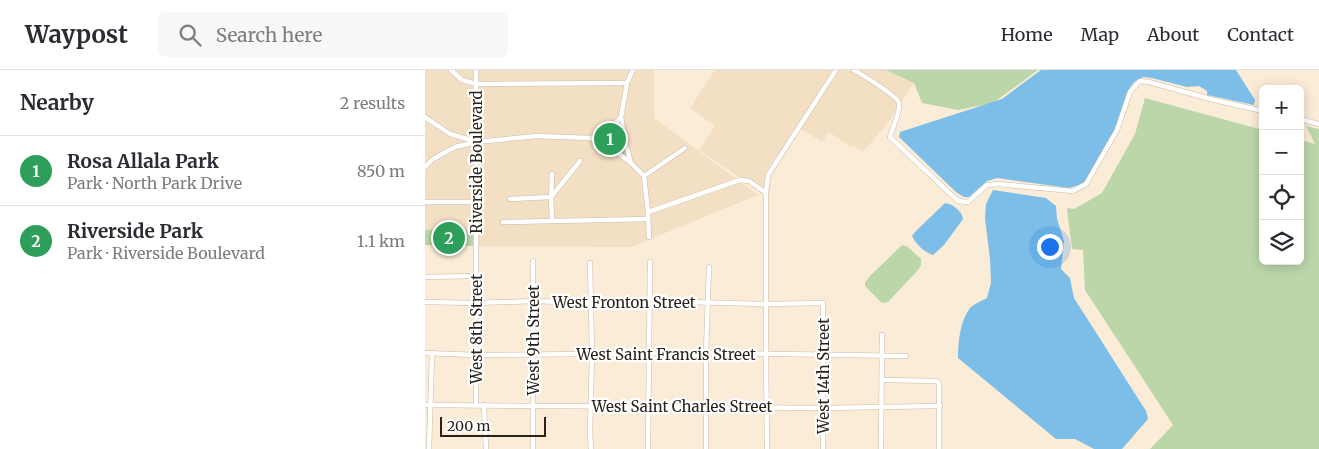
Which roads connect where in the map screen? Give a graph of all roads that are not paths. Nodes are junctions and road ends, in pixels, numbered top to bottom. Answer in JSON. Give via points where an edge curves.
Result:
{"nodes":[{"id":1,"x":451,"y":70,"type":"edge"},
{"id":2,"x":476,"y":70,"type":"edge"},
{"id":3,"x":633,"y":70,"type":"edge"},
{"id":4,"x":836,"y":70,"type":"edge"},
{"id":5,"x":854,"y":70,"type":"edge"},
{"id":6,"x":627,"y":83,"type":"junction"},
{"id":7,"x":476,"y":84,"type":"junction"},
{"id":8,"x":1259,"y":110,"type":"edge"},
{"id":9,"x":425,"y":117,"type":"edge"},
{"id":10,"x":621,"y":117,"type":"junction"},
{"id":11,"x":1304,"y":120,"type":"edge"},
{"id":12,"x":1319,"y":124,"type":"edge"},
{"id":13,"x":590,"y":138,"type":"junction"},
{"id":14,"x":476,"y":142,"type":"junction"},
{"id":15,"x":685,"y":148,"type":"dead end"},
{"id":16,"x":580,"y":161,"type":"dead end"},
{"id":17,"x":631,"y":163,"type":"junction"},
{"id":18,"x":425,"y":167,"type":"edge"},
{"id":19,"x":552,"y":174,"type":"dead end"},
{"id":20,"x":644,"y":176,"type":"junction"},
{"id":21,"x":767,"y":193,"type":"junction"},
{"id":22,"x":551,"y":197,"type":"junction"},
{"id":23,"x":510,"y":199,"type":"dead end"},
{"id":24,"x":425,"y":202,"type":"edge"},
{"id":25,"x":476,"y":202,"type":"junction"},
{"id":26,"x":648,"y":212,"type":"junction"},
{"id":27,"x":648,"y":219,"type":"junction"},
{"id":28,"x":552,"y":220,"type":"junction"},
{"id":29,"x":503,"y":222,"type":"dead end"},
{"id":30,"x":649,"y":237,"type":"dead end"},
{"id":31,"x":476,"y":253,"type":"joint"},
{"id":32,"x":533,"y":261,"type":"dead end"},
{"id":33,"x":650,"y":262,"type":"dead end"},
{"id":34,"x":590,"y":263,"type":"dead end"},
{"id":35,"x":709,"y":268,"type":"dead end"},
{"id":36,"x":476,"y":276,"type":"junction"},
{"id":37,"x":425,"y":277,"type":"edge"},
{"id":38,"x":533,"y":301,"type":"junction"},
{"id":39,"x":650,"y":301,"type":"junction"},
{"id":40,"x":425,"y":302,"type":"edge"},
{"id":41,"x":708,"y":302,"type":"junction"},
{"id":42,"x":476,"y":303,"type":"junction"},
{"id":43,"x":591,"y":303,"type":"junction"},
{"id":44,"x":823,"y":303,"type":"joint"},
{"id":45,"x":766,"y":304,"type":"junction"},
{"id":46,"x":882,"y":335,"type":"dead end"},
{"id":47,"x":425,"y":353,"type":"edge"},
{"id":48,"x":432,"y":353,"type":"junction"},
{"id":49,"x":649,"y":353,"type":"junction"},
{"id":50,"x":706,"y":353,"type":"junction"},
{"id":51,"x":533,"y":354,"type":"junction"},
{"id":52,"x":592,"y":354,"type":"junction"},
{"id":53,"x":766,"y":354,"type":"junction"},
{"id":54,"x":824,"y":354,"type":"junction"},
{"id":55,"x":475,"y":355,"type":"junction"},
{"id":56,"x":883,"y":355,"type":"junction"},
{"id":57,"x":906,"y":356,"type":"dead end"},
{"id":58,"x":882,"y":380,"type":"junction"},
{"id":59,"x":476,"y":405,"type":"junction"},
{"id":60,"x":484,"y":405,"type":"junction"},
{"id":61,"x":427,"y":406,"type":"edge"},
{"id":62,"x":533,"y":406,"type":"junction"},
{"id":63,"x":591,"y":406,"type":"junction"},
{"id":64,"x":647,"y":406,"type":"junction"},
{"id":65,"x":707,"y":406,"type":"junction"},
{"id":66,"x":939,"y":406,"type":"junction"},
{"id":67,"x":767,"y":407,"type":"junction"},
{"id":68,"x":881,"y":407,"type":"junction"},
{"id":69,"x":823,"y":408,"type":"junction"},
{"id":70,"x":429,"y":449,"type":"edge"},
{"id":71,"x":486,"y":449,"type":"edge"},
{"id":72,"x":533,"y":449,"type":"edge"},
{"id":73,"x":591,"y":449,"type":"edge"},
{"id":74,"x":648,"y":449,"type":"edge"},
{"id":75,"x":706,"y":449,"type":"edge"},
{"id":76,"x":767,"y":449,"type":"edge"},
{"id":77,"x":823,"y":449,"type":"edge"},
{"id":78,"x":881,"y":449,"type":"edge"},
{"id":79,"x":939,"y":449,"type":"edge"}],
"edges":[{"from":1,"to":7,"type":"street","via":[[462,80]]},
{"from":2,"to":7,"type":"street","name":"Riverside Boulevard"},
{"from":3,"to":6,"type":"street"},
{"from":4,"to":21,"type":"street","via":[[768,175]]},
{"from":5,"to":8,"type":"street","via":[[897,99],[899,109],[890,137],[958,201],[968,202],[987,185],[1073,191],[1086,184],[1117,130],[1129,92],[1140,81]]},
{"from":6,"to":7,"type":"street"},
{"from":6,"to":10,"type":"street"},
{"from":7,"to":14,"type":"street","name":"Riverside Boulevard"},
{"from":9,"to":14,"type":"street","via":[[450,134]]},
{"from":10,"to":13,"type":"street","via":[[609,131]]},
{"from":10,"to":17,"type":"street"},
{"from":11,"to":12,"type":"street"},
{"from":13,"to":14,"type":"street","via":[[537,136]]},
{"from":13,"to":17,"type":"street","via":[[610,147]]},
{"from":14,"to":18,"type":"street","via":[[455,147]]},
{"from":14,"to":25,"type":"street","name":"Riverside Boulevard"},
{"from":15,"to":20,"type":"street"},
{"from":16,"to":22,"type":"street"},
{"from":17,"to":20,"type":"street"},
{"from":19,"to":22,"type":"street"},
{"from":20,"to":26,"type":"street"},
{"from":21,"to":26,"type":"street","via":[[749,181],[739,180]]},
{"from":21,"to":45,"type":"street"},
{"from":22,"to":23,"type":"street"},
{"from":22,"to":28,"type":"street"},
{"from":24,"to":25,"type":"street"},
{"from":25,"to":31,"type":"street","name":"Riverside Boulevard"},
{"from":26,"to":27,"type":"street"},
{"from":27,"to":28,"type":"street"},
{"from":27,"to":30,"type":"street"},
{"from":28,"to":29,"type":"street"},
{"from":31,"to":36,"type":"street","name":"West 8th Street"},
{"from":32,"to":38,"type":"street","name":"West 9th Street"},
{"from":33,"to":39,"type":"street"},
{"from":34,"to":43,"type":"street"},
{"from":35,"to":41,"type":"street"},
{"from":36,"to":37,"type":"street"},
{"from":36,"to":42,"type":"street","name":"West 8th Street"},
{"from":38,"to":42,"type":"street","name":"West Fronton Street"},
{"from":38,"to":43,"type":"street","name":"West Fronton Street"},
{"from":38,"to":51,"type":"street","name":"West 9th Street"},
{"from":39,"to":41,"type":"street","name":"West Fronton Street"},
{"from":39,"to":43,"type":"street","name":"West Fronton Street"},
{"from":39,"to":49,"type":"street"},
{"from":40,"to":42,"type":"street","name":"West Fronton Street"},
{"from":41,"to":45,"type":"street","name":"West Fronton Street"},
{"from":41,"to":50,"type":"street"},
{"from":42,"to":55,"type":"street","name":"West 8th Street"},
{"from":43,"to":52,"type":"street"},
{"from":44,"to":45,"type":"street","name":"West Fronton Street"},
{"from":44,"to":54,"type":"street","name":"West 14th Street"},
{"from":45,"to":53,"type":"street"},
{"from":46,"to":56,"type":"street"},
{"from":47,"to":48,"type":"street","name":"West Saint Francis Street"},
{"from":48,"to":55,"type":"street","name":"West Saint Francis Street"},
{"from":48,"to":61,"type":"street"},
{"from":49,"to":50,"type":"street","name":"West Saint Francis Street"},
{"from":49,"to":52,"type":"street","name":"West Saint Francis Street"},
{"from":49,"to":64,"type":"street"},
{"from":50,"to":53,"type":"street","name":"West Saint Francis Street"},
{"from":50,"to":65,"type":"street"},
{"from":51,"to":52,"type":"street","name":"West Saint Francis Street"},
{"from":51,"to":55,"type":"street","name":"West Saint Francis Street"},
{"from":51,"to":62,"type":"street","name":"West 9th Street"},
{"from":52,"to":63,"type":"street"},
{"from":53,"to":54,"type":"street","name":"West Saint Francis Street"},
{"from":53,"to":67,"type":"street"},
{"from":54,"to":56,"type":"street","name":"West Saint Francis Street"},
{"from":54,"to":69,"type":"street","name":"West 14th Street"},
{"from":55,"to":59,"type":"street","name":"West 8th Street"},
{"from":56,"to":57,"type":"street","name":"West Saint Francis Street"},
{"from":56,"to":58,"type":"street"},
{"from":58,"to":66,"type":"street","via":[[937,381],[940,387]]},
{"from":58,"to":68,"type":"street"},
{"from":59,"to":60,"type":"street","name":"West Saint Charles Street"},
{"from":59,"to":61,"type":"street","name":"West Saint Charles Street"},
{"from":60,"to":62,"type":"street","name":"West Saint Charles Street"},
{"from":60,"to":71,"type":"street","name":"West 8th Street"},
{"from":61,"to":70,"type":"street"},
{"from":62,"to":63,"type":"street","name":"West Saint Charles Street"},
{"from":62,"to":72,"type":"street","name":"West 9th Street"},
{"from":63,"to":64,"type":"street","name":"West Saint Charles Street"},
{"from":63,"to":73,"type":"street"},
{"from":64,"to":65,"type":"street","name":"West Saint Charles Street"},
{"from":64,"to":74,"type":"street"},
{"from":65,"to":67,"type":"street","name":"West Saint Charles Street"},
{"from":65,"to":75,"type":"street"},
{"from":66,"to":68,"type":"street","name":"West Saint Charles Street"},
{"from":66,"to":79,"type":"street"},
{"from":67,"to":69,"type":"street","name":"West Saint Charles Street"},
{"from":67,"to":76,"type":"street"},
{"from":68,"to":69,"type":"street","name":"West Saint Charles Street"},
{"from":68,"to":78,"type":"street"},
{"from":69,"to":77,"type":"street","name":"West 14th Street"}]}
